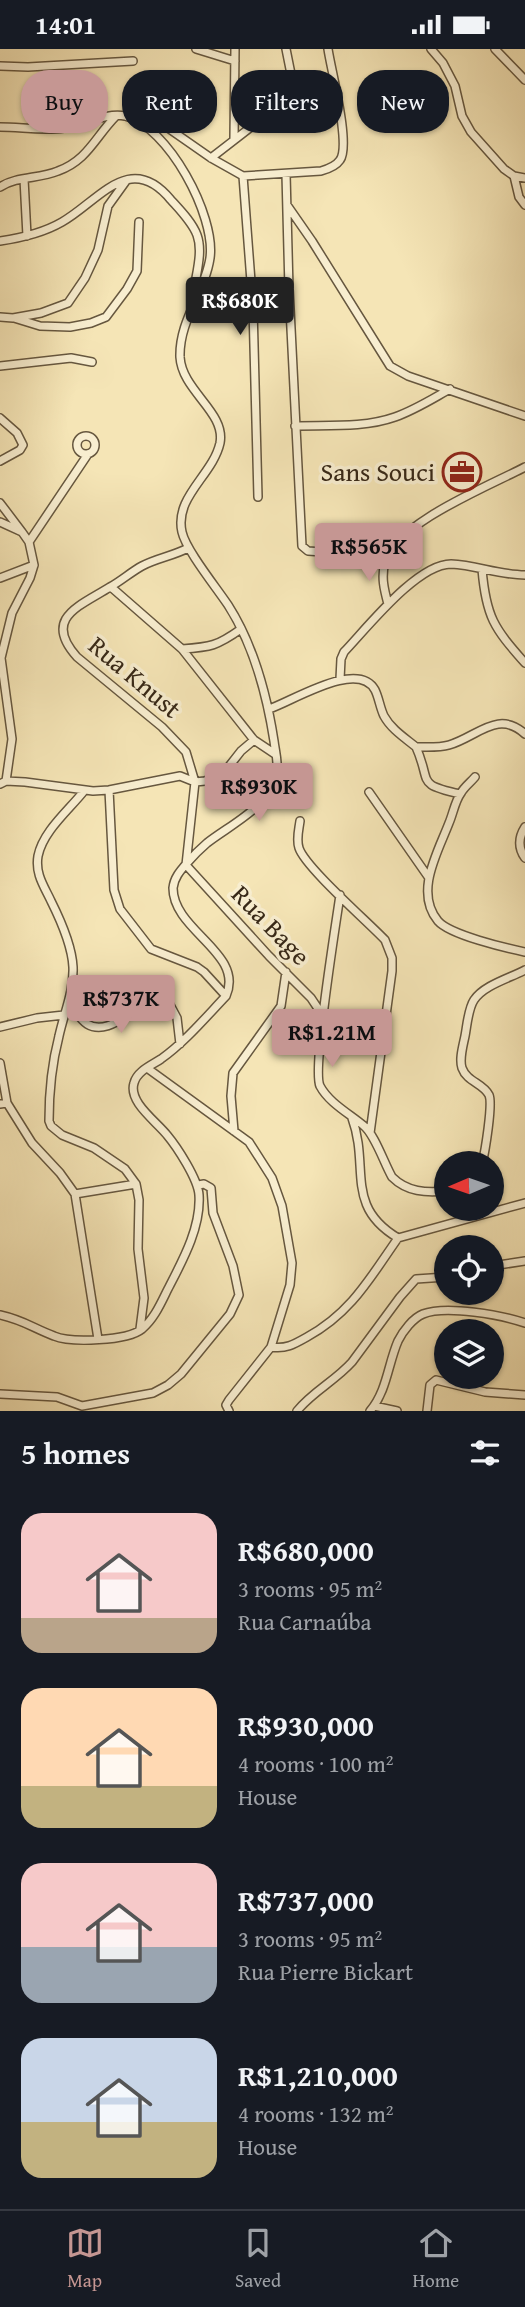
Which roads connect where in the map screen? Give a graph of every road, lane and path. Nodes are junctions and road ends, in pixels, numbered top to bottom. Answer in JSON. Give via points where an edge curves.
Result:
{"nodes":[{"id":1,"x":196,"y":49,"type":"edge"},
{"id":2,"x":235,"y":49,"type":"edge"},
{"id":3,"x":286,"y":49,"type":"edge"},
{"id":4,"x":328,"y":49,"type":"edge"},
{"id":5,"x":431,"y":49,"type":"edge"},
{"id":6,"x":496,"y":49,"type":"edge"},
{"id":7,"x":133,"y":61,"type":"dead end"},
{"id":8,"x":235,"y":61,"type":"junction"},
{"id":9,"x":0,"y":66,"type":"edge"},
{"id":10,"x":525,"y":80,"type":"edge"},
{"id":11,"x":117,"y":115,"type":"junction"},
{"id":12,"x":122,"y":116,"type":"edge"},
{"id":13,"x":0,"y":127,"type":"edge"},
{"id":14,"x":154,"y":133,"type":"edge"},
{"id":15,"x":174,"y":133,"type":"edge"},
{"id":16,"x":234,"y":139,"type":"junction"},
{"id":17,"x":211,"y":158,"type":"junction"},
{"id":18,"x":286,"y":174,"type":"junction"},
{"id":19,"x":243,"y":176,"type":"junction"},
{"id":20,"x":514,"y":176,"type":"junction"},
{"id":21,"x":525,"y":178,"type":"edge"},
{"id":22,"x":24,"y":179,"type":"junction"},
{"id":23,"x":127,"y":180,"type":"junction"},
{"id":24,"x":0,"y":187,"type":"edge"},
{"id":25,"x":287,"y":205,"type":"junction"},
{"id":26,"x":525,"y":205,"type":"edge"},
{"id":27,"x":139,"y":222,"type":"dead end"},
{"id":28,"x":27,"y":236,"type":"junction"},
{"id":29,"x":0,"y":241,"type":"edge"},
{"id":30,"x":193,"y":303,"type":"junction"},
{"id":31,"x":0,"y":317,"type":"edge"},
{"id":32,"x":13,"y":318,"type":"junction"},
{"id":33,"x":92,"y":362,"type":"dead end"},
{"id":34,"x":0,"y":366,"type":"edge"},
{"id":35,"x":450,"y":389,"type":"junction"},
{"id":36,"x":525,"y":416,"type":"edge"},
{"id":37,"x":0,"y":418,"type":"edge"},
{"id":38,"x":295,"y":426,"type":"junction"},
{"id":39,"x":88,"y":454,"type":"dead end"},
{"id":40,"x":0,"y":461,"type":"edge"},
{"id":41,"x":525,"y":467,"type":"edge"},
{"id":42,"x":258,"y":497,"type":"dead end"},
{"id":43,"x":0,"y":503,"type":"edge"},
{"id":44,"x":0,"y":522,"type":"edge"},
{"id":45,"x":22,"y":532,"type":"junction"},
{"id":46,"x":29,"y":542,"type":"junction"},
{"id":47,"x":188,"y":548,"type":"junction"},
{"id":48,"x":386,"y":560,"type":"junction"},
{"id":49,"x":34,"y":565,"type":"junction"},
{"id":50,"x":482,"y":569,"type":"junction"},
{"id":51,"x":525,"y":575,"type":"edge"},
{"id":52,"x":0,"y":578,"type":"edge"},
{"id":53,"x":111,"y":587,"type":"junction"},
{"id":54,"x":388,"y":604,"type":"junction"},
{"id":55,"x":241,"y":629,"type":"junction"},
{"id":56,"x":181,"y":649,"type":"junction"},
{"id":57,"x":525,"y":663,"type":"edge"},
{"id":58,"x":340,"y":679,"type":"junction"},
{"id":59,"x":6,"y":702,"type":"junction"},
{"id":60,"x":269,"y":709,"type":"junction"},
{"id":61,"x":0,"y":711,"type":"edge"},
{"id":62,"x":525,"y":734,"type":"edge"},
{"id":63,"x":254,"y":740,"type":"junction"},
{"id":64,"x":415,"y":747,"type":"junction"},
{"id":65,"x":275,"y":754,"type":"junction"},
{"id":66,"x":475,"y":777,"type":"dead end"},
{"id":67,"x":195,"y":782,"type":"junction"},
{"id":68,"x":3,"y":783,"type":"edge"},
{"id":69,"x":109,"y":790,"type":"junction"},
{"id":70,"x":84,"y":791,"type":"junction"},
{"id":71,"x":369,"y":792,"type":"dead end"},
{"id":72,"x":460,"y":794,"type":"junction"},
{"id":73,"x":300,"y":821,"type":"dead end"},
{"id":74,"x":525,"y":827,"type":"edge"},
{"id":75,"x":525,"y":859,"type":"edge"},
{"id":76,"x":186,"y":865,"type":"junction"},
{"id":77,"x":429,"y":878,"type":"junction"},
{"id":78,"x":340,"y":895,"type":"junction"},
{"id":79,"x":525,"y":952,"type":"edge"},
{"id":80,"x":525,"y":969,"type":"edge"},
{"id":81,"x":286,"y":972,"type":"junction"},
{"id":82,"x":226,"y":996,"type":"junction"},
{"id":83,"x":69,"y":1003,"type":"junction"},
{"id":84,"x":64,"y":1015,"type":"junction"},
{"id":85,"x":323,"y":1017,"type":"junction"},
{"id":86,"x":0,"y":1027,"type":"edge"},
{"id":87,"x":180,"y":1044,"type":"junction"},
{"id":88,"x":0,"y":1063,"type":"edge"},
{"id":89,"x":147,"y":1068,"type":"junction"},
{"id":90,"x":3,"y":1103,"type":"edge"},
{"id":91,"x":352,"y":1118,"type":"junction"},
{"id":92,"x":236,"y":1132,"type":"junction"},
{"id":93,"x":370,"y":1133,"type":"junction"},
{"id":94,"x":485,"y":1151,"type":"edge"},
{"id":95,"x":136,"y":1184,"type":"junction"},
{"id":96,"x":198,"y":1185,"type":"junction"},
{"id":97,"x":434,"y":1192,"type":"edge"},
{"id":98,"x":75,"y":1193,"type":"junction"},
{"id":99,"x":525,"y":1203,"type":"edge"},
{"id":100,"x":398,"y":1238,"type":"junction"},
{"id":101,"x":525,"y":1261,"type":"edge"},
{"id":102,"x":504,"y":1264,"type":"edge"},
{"id":103,"x":434,"y":1278,"type":"edge"},
{"id":104,"x":0,"y":1315,"type":"edge"},
{"id":105,"x":525,"y":1323,"type":"edge"},
{"id":106,"x":139,"y":1331,"type":"junction"},
{"id":107,"x":97,"y":1339,"type":"junction"},
{"id":108,"x":271,"y":1347,"type":"junction"},
{"id":109,"x":0,"y":1394,"type":"edge"},
{"id":110,"x":525,"y":1395,"type":"edge"},
{"id":111,"x":82,"y":1408,"type":"edge"},
{"id":112,"x":372,"y":1409,"type":"edge"},
{"id":113,"x":229,"y":1411,"type":"edge"},
{"id":114,"x":297,"y":1411,"type":"edge"},
{"id":115,"x":397,"y":1411,"type":"edge"},
{"id":116,"x":428,"y":1411,"type":"edge"}],
"edges":[{"from":1,"to":8,"type":"street"},
{"from":2,"to":8,"type":"street"},
{"from":3,"to":16,"type":"street","via":[[292,79],[286,100]]},
{"from":4,"to":18,"type":"street","via":[[344,151],[330,168]]},
{"from":5,"to":20,"type":"street","via":[[455,86],[464,122]]},
{"from":6,"to":10,"type":"street"},
{"from":7,"to":9,"type":"street"},
{"from":8,"to":16,"type":"street"},
{"from":11,"to":12,"type":"street"},
{"from":11,"to":13,"type":"street","via":[[68,128]]},
{"from":11,"to":22,"type":"street","via":[[83,157],[59,171]]},
{"from":14,"to":30,"type":"street","via":[[190,184],[208,225],[210,257]]},
{"from":15,"to":17,"type":"street"},
{"from":16,"to":17,"type":"street"},
{"from":17,"to":19,"type":"street"},
{"from":18,"to":19,"type":"street"},
{"from":18,"to":25,"type":"street"},
{"from":19,"to":42,"type":"street","via":[[253,308]]},
{"from":20,"to":21,"type":"street"},
{"from":20,"to":26,"type":"street"},
{"from":22,"to":24,"type":"street"},
{"from":22,"to":28,"type":"street"},
{"from":23,"to":28,"type":"street","via":[[114,183],[63,222]]},
{"from":23,"to":30,"type":"street","via":[[138,178],[164,191],[193,227],[199,255]]},
{"from":23,"to":32,"type":"street","via":[[108,206],[99,250],[68,303]]},
{"from":25,"to":35,"type":"street","via":[[385,361],[396,371]]},
{"from":25,"to":38,"type":"street"},
{"from":27,"to":32,"type":"street","via":[[137,271],[106,317],[70,327],[40,326]]},
{"from":28,"to":29,"type":"street"},
{"from":30,"to":47,"type":"street","via":[[181,345],[181,366],[212,414],[220,436],[215,455],[182,512],[182,534]]},
{"from":31,"to":32,"type":"street"},
{"from":33,"to":34,"type":"street","via":[[71,358]]},
{"from":35,"to":36,"type":"street"},
{"from":35,"to":38,"type":"street","via":[[379,421]]},
{"from":37,"to":40,"type":"street","via":[[23,445]]},
{"from":38,"to":48,"type":"street","via":[[302,546],[308,551]]},
{"from":39,"to":46,"type":"street"},
{"from":41,"to":48,"type":"street","via":[[425,519],[400,538]]},
{"from":43,"to":45,"type":"street"},
{"from":44,"to":45,"type":"street"},
{"from":45,"to":46,"type":"street"},
{"from":46,"to":49,"type":"street"},
{"from":47,"to":53,"type":"street","name":"Rua Knust","via":[[143,566]]},
{"from":47,"to":55,"type":"street"},
{"from":48,"to":54,"type":"street","via":[[383,587]]},
{"from":49,"to":52,"type":"street"},
{"from":49,"to":59,"type":"street","via":[[4,639],[1,658]]},
{"from":50,"to":51,"type":"street"},
{"from":50,"to":54,"type":"street","via":[[451,564],[439,567]]},
{"from":50,"to":57,"type":"street","via":[[494,627]]},
{"from":53,"to":56,"type":"street"},
{"from":53,"to":67,"type":"street","name":"Rua Knust","via":[[74,607],[65,619],[64,640],[77,657],[178,741]]},
{"from":54,"to":58,"type":"street","via":[[344,652]]},
{"from":55,"to":56,"type":"street","via":[[212,646]]},
{"from":55,"to":60,"type":"street"},
{"from":56,"to":63,"type":"street"},
{"from":58,"to":60,"type":"street"},
{"from":58,"to":64,"type":"street","via":[[371,685],[388,723]]},
{"from":59,"to":61,"type":"street"},
{"from":59,"to":68,"type":"street","via":[[12,739]]},
{"from":60,"to":65,"type":"street"},
{"from":62,"to":64,"type":"street","via":[[502,722],[448,745]]},
{"from":63,"to":65,"type":"street"},
{"from":63,"to":67,"type":"street","via":[[223,774]]},
{"from":64,"to":72,"type":"street","via":[[428,783]]},
{"from":65,"to":76,"type":"street","via":[[275,780],[266,796]]},
{"from":66,"to":72,"type":"street"},
{"from":67,"to":69,"type":"street","via":[[180,776]]},
{"from":67,"to":76,"type":"street","name":"Rua Knust"},
{"from":68,"to":70,"type":"street","via":[[48,783]]},
{"from":69,"to":70,"type":"street"},
{"from":69,"to":82,"type":"street","via":[[114,890],[120,909],[151,949],[197,967]]},
{"from":70,"to":83,"type":"street","via":[[49,833],[37,865],[71,950]]},
{"from":71,"to":77,"type":"street"},
{"from":72,"to":77,"type":"street"},
{"from":73,"to":78,"type":"street","via":[[301,852]]},
{"from":74,"to":75,"type":"street","via":[[519,841]]},
{"from":76,"to":81,"type":"street","name":"Rua Bage"},
{"from":76,"to":82,"type":"street","via":[[174,884],[177,906],[226,968],[230,983]]},
{"from":77,"to":79,"type":"street","via":[[430,902],[443,926]]},
{"from":78,"to":85,"type":"street"},
{"from":78,"to":93,"type":"street","via":[[385,940],[392,958]]},
{"from":80,"to":94,"type":"street","via":[[477,997],[466,1029],[462,1068],[485,1090],[491,1103]]},
{"from":81,"to":85,"type":"street","name":"Rua Bage"},
{"from":81,"to":92,"type":"street","via":[[281,1006],[233,1073]]},
{"from":82,"to":87,"type":"street"},
{"from":83,"to":84,"type":"street"},
{"from":83,"to":87,"type":"street","via":[[95,1027],[155,1002],[169,1003],[177,1018]]},
{"from":84,"to":86,"type":"street"},
{"from":84,"to":95,"type":"street","via":[[54,1058],[51,1126],[114,1161]]},
{"from":85,"to":91,"type":"street","via":[[318,1080]]},
{"from":87,"to":89,"type":"street"},
{"from":88,"to":90,"type":"street"},
{"from":89,"to":92,"type":"street"},
{"from":89,"to":96,"type":"street","via":[[134,1081],[136,1100],[168,1136]]},
{"from":90,"to":98,"type":"street"},
{"from":91,"to":93,"type":"street"},
{"from":91,"to":100,"type":"street","via":[[368,1208],[377,1223]]},
{"from":92,"to":108,"type":"street","via":[[258,1153],[272,1178],[289,1242],[290,1285]]},
{"from":93,"to":97,"type":"street","via":[[397,1183]]},
{"from":95,"to":98,"type":"street"},
{"from":95,"to":106,"type":"street","via":[[144,1298]]},
{"from":96,"to":106,"type":"street","via":[[198,1214],[185,1257],[155,1315]]},
{"from":96,"to":111,"type":"street","via":[[211,1188],[216,1222],[238,1286],[237,1303],[168,1385],[153,1393]]},
{"from":98,"to":107,"type":"street"},
{"from":99,"to":100,"type":"street"},
{"from":100,"to":108,"type":"street","via":[[343,1313],[292,1345]]},
{"from":101,"to":102,"type":"street"},
{"from":103,"to":114,"type":"street","via":[[416,1279],[344,1370]]},
{"from":104,"to":107,"type":"street","via":[[66,1340]]},
{"from":105,"to":112,"type":"street","via":[[482,1313],[433,1311],[419,1316],[398,1341]]},
{"from":106,"to":107,"type":"street"},
{"from":108,"to":113,"type":"street","via":[[229,1400]]},
{"from":109,"to":111,"type":"street","via":[[57,1397]]},
{"from":110,"to":116,"type":"street","via":[[485,1392],[436,1380],[430,1385]]},
{"from":112,"to":115,"type":"street"}]}
